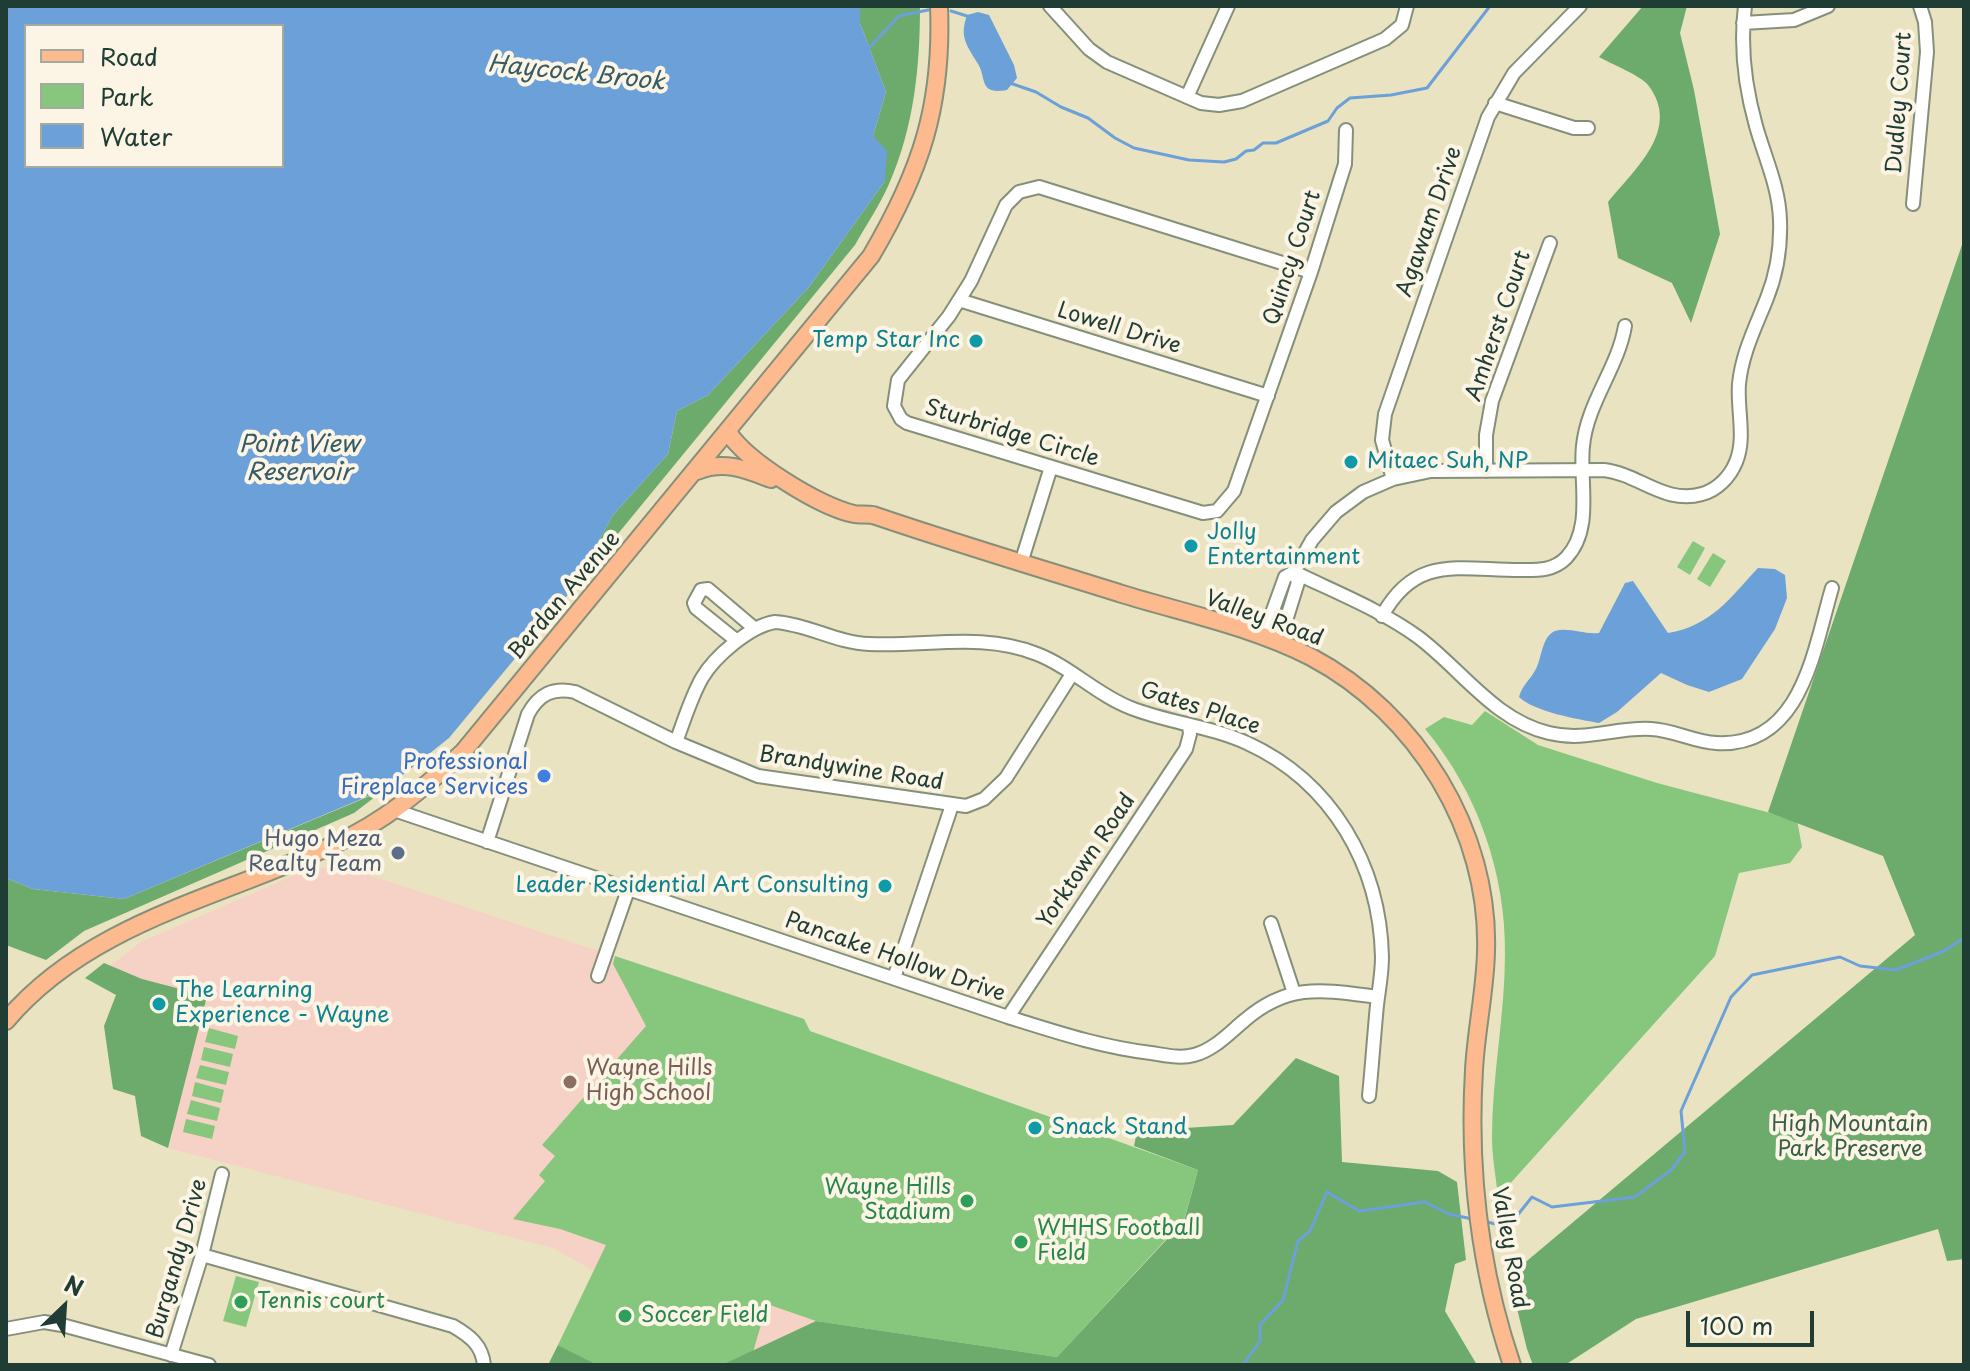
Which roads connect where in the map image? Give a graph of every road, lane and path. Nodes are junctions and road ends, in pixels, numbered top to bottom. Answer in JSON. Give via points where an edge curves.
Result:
{"nodes":[{"id":1,"x":939,"y":6,"type":"edge"},
{"id":2,"x":1050,"y":6,"type":"edge"},
{"id":3,"x":1228,"y":6,"type":"edge"},
{"id":4,"x":1407,"y":6,"type":"edge"},
{"id":5,"x":1580,"y":6,"type":"edge"},
{"id":6,"x":1745,"y":6,"type":"edge"},
{"id":7,"x":1828,"y":6,"type":"edge"},
{"id":8,"x":1920,"y":6,"type":"edge"},
{"id":9,"x":1743,"y":23,"type":"junction"},
{"id":10,"x":1187,"y":97,"type":"junction"},
{"id":11,"x":1495,"y":103,"type":"junction"},
{"id":12,"x":1588,"y":128,"type":"dead end"},
{"id":13,"x":1346,"y":130,"type":"dead end"},
{"id":14,"x":1913,"y":204,"type":"dead end"},
{"id":15,"x":1550,"y":243,"type":"dead end"},
{"id":16,"x":1311,"y":272,"type":"junction"},
{"id":17,"x":959,"y":300,"type":"junction"},
{"id":18,"x":1625,"y":326,"type":"dead end"},
{"id":19,"x":1268,"y":396,"type":"junction"},
{"id":20,"x":728,"y":432,"type":"junction"},
{"id":21,"x":1051,"y":467,"type":"junction"},
{"id":22,"x":1583,"y":470,"type":"junction"},
{"id":23,"x":1486,"y":471,"type":"junction"},
{"id":24,"x":696,"y":472,"type":"junction"},
{"id":25,"x":1393,"y":479,"type":"junction"},
{"id":26,"x":814,"y":497,"type":"junction"},
{"id":27,"x":873,"y":515,"type":"junction"},
{"id":28,"x":1021,"y":563,"type":"junction"},
{"id":29,"x":1294,"y":572,"type":"junction"},
{"id":30,"x":1832,"y":588,"type":"dead end"},
{"id":31,"x":1382,"y":616,"type":"junction"},
{"id":32,"x":754,"y":628,"type":"junction"},
{"id":33,"x":1271,"y":640,"type":"junction"},
{"id":34,"x":737,"y":641,"type":"junction"},
{"id":35,"x":1072,"y":674,"type":"junction"},
{"id":36,"x":1189,"y":725,"type":"junction"},
{"id":37,"x":676,"y":742,"type":"junction"},
{"id":38,"x":952,"y":805,"type":"junction"},
{"id":39,"x":394,"y":810,"type":"junction"},
{"id":40,"x":487,"y":842,"type":"junction"},
{"id":41,"x":628,"y":890,"type":"junction"},
{"id":42,"x":1271,"y":923,"type":"dead end"},
{"id":43,"x":598,"y":976,"type":"dead end"},
{"id":44,"x":894,"y":978,"type":"junction"},
{"id":45,"x":1294,"y":993,"type":"junction"},
{"id":46,"x":1378,"y":997,"type":"junction"},
{"id":47,"x":1008,"y":1017,"type":"junction"},
{"id":48,"x":6,"y":1021,"type":"edge"},
{"id":49,"x":1369,"y":1096,"type":"dead end"},
{"id":50,"x":222,"y":1174,"type":"dead end"},
{"id":51,"x":202,"y":1255,"type":"junction"},
{"id":52,"x":6,"y":1329,"type":"edge"},
{"id":53,"x":171,"y":1355,"type":"junction"},
{"id":54,"x":209,"y":1365,"type":"edge"},
{"id":55,"x":484,"y":1365,"type":"edge"},
{"id":56,"x":1512,"y":1365,"type":"edge"}],
"edges":[{"from":1,"to":20,"type":"main road","name":"Berdan Avenue","via":[[934,100],[906,193],[863,266]]},
{"from":2,"to":10,"type":"street","via":[[1107,62]]},
{"from":3,"to":10,"type":"street"},
{"from":4,"to":10,"type":"street","via":[[1402,25],[1385,39],[1242,101],[1219,105]]},
{"from":5,"to":11,"type":"street","name":"Agawam Drive","via":[[1514,73]]},
{"from":6,"to":9,"type":"street"},
{"from":7,"to":9,"type":"street","via":[[1794,20]]},
{"from":8,"to":14,"type":"street","name":"Dudley Court","via":[[1927,52]]},
{"from":9,"to":22,"type":"street","via":[[1746,81],[1776,190],[1780,239],[1768,296],[1742,364],[1737,460],[1718,486],[1688,497],[1669,496],[1614,471]]},
{"from":11,"to":12,"type":"street"},
{"from":11,"to":25,"type":"street","name":"Agawam Drive","via":[[1385,414],[1382,440]]},
{"from":13,"to":16,"type":"street","name":"Quincy Court","via":[[1345,164]]},
{"from":15,"to":23,"type":"street","name":"Amherst Court","via":[[1492,401]]},
{"from":16,"to":17,"type":"street","name":"Sturbridge Circle","via":[[1034,187],[1006,205]]},
{"from":16,"to":19,"type":"street","name":"Quincy Court"},
{"from":17,"to":19,"type":"street","name":"Lowell Drive"},
{"from":17,"to":21,"type":"street","name":"Sturbridge Circle","via":[[898,380],[897,413],[907,423]]},
{"from":18,"to":22,"type":"street","via":[[1588,422]]},
{"from":19,"to":21,"type":"street","name":"Sturbridge Circle","via":[[1234,491],[1224,506],[1210,513]]},
{"from":20,"to":24,"type":"main road","name":"Berdan Avenue"},
{"from":20,"to":26,"type":"main road","name":"Valley Road","via":[[736,446]]},
{"from":20,"to":27,"type":"main road","name":"Valley Road","via":[[807,482]]},
{"from":21,"to":28,"type":"street"},
{"from":22,"to":23,"type":"street"},
{"from":22,"to":31,"type":"street","via":[[1580,532],[1558,564],[1541,570],[1425,572],[1400,589]]},
{"from":23,"to":25,"type":"street","via":[[1431,471]]},
{"from":24,"to":26,"type":"main road","via":[[735,466]]},
{"from":24,"to":39,"type":"main road","name":"Berdan Avenue","via":[[475,738]]},
{"from":25,"to":29,"type":"street","via":[[1349,501],[1323,525]]},
{"from":26,"to":27,"type":"main road","name":"Valley Road","via":[[853,514]]},
{"from":27,"to":28,"type":"main road","name":"Valley Road"},
{"from":28,"to":33,"type":"main road","name":"Valley Road"},
{"from":29,"to":31,"type":"street"},
{"from":29,"to":33,"type":"street","via":[[1298,582]]},
{"from":30,"to":31,"type":"street","via":[[1802,688],[1790,709],[1763,731],[1729,743],[1649,729],[1582,737],[1541,731],[1503,712],[1420,639]]},
{"from":32,"to":34,"type":"street"},
{"from":32,"to":34,"type":"street","via":[[708,589],[701,590],[696,608]]},
{"from":32,"to":35,"type":"street","name":"Gates Place","via":[[784,623],[867,644],[989,642],[1036,653]]},
{"from":33,"to":56,"type":"main road","name":"Valley Road","via":[[1338,673],[1394,719],[1447,792],[1471,846],[1486,939],[1472,1106],[1477,1200],[1490,1282]]},
{"from":34,"to":37,"type":"street","via":[[700,681]]},
{"from":35,"to":36,"type":"street","name":"Gates Place","via":[[1119,704]]},
{"from":35,"to":38,"type":"street","name":"Brandywine Road","via":[[1006,778],[975,804]]},
{"from":36,"to":46,"type":"street","name":"Gates Place","via":[[1247,743],[1280,761],[1316,791],[1344,825],[1375,902],[1382,959]]},
{"from":36,"to":47,"type":"street","name":"Yorktown Road","via":[[1186,749]]},
{"from":37,"to":38,"type":"street","name":"Brandywine Road","via":[[758,776]]},
{"from":37,"to":40,"type":"street","name":"Brandywine Road","via":[[575,692],[550,691],[528,714]]},
{"from":38,"to":44,"type":"street"},
{"from":39,"to":40,"type":"street","name":"Pancake Hollow Drive"},
{"from":39,"to":48,"type":"main road","name":"Berdan Avenue","via":[[336,844],[118,934],[37,989]]},
{"from":40,"to":41,"type":"street","name":"Pancake Hollow Drive"},
{"from":41,"to":43,"type":"street"},
{"from":41,"to":44,"type":"street","name":"Pancake Hollow Drive"},
{"from":42,"to":45,"type":"street"},
{"from":44,"to":47,"type":"street","name":"Pancake Hollow Drive"},
{"from":45,"to":46,"type":"street","name":"Pancake Hollow Drive","via":[[1326,990]]},
{"from":45,"to":47,"type":"street","name":"Pancake Hollow Drive","via":[[1257,1009],[1207,1050],[1185,1057],[1109,1048]]},
{"from":46,"to":49,"type":"street","name":"Gates Place"},
{"from":50,"to":51,"type":"street","name":"Burgandy Drive"},
{"from":51,"to":53,"type":"street","name":"Burgandy Drive"},
{"from":51,"to":55,"type":"street","via":[[453,1326],[471,1337]]},
{"from":52,"to":53,"type":"street","via":[[53,1323]]},
{"from":53,"to":54,"type":"street"}]}
